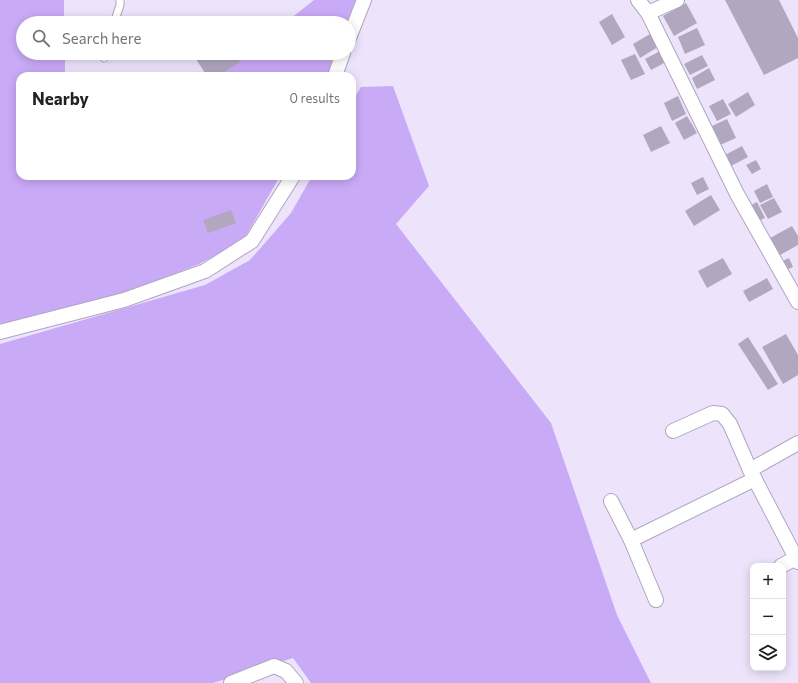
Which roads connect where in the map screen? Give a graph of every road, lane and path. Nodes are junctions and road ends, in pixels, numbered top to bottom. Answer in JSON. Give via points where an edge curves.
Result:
{"nodes":[{"id":1,"x":120,"y":0,"type":"edge"},
{"id":2,"x":364,"y":0,"type":"edge"},
{"id":3,"x":638,"y":0,"type":"edge"},
{"id":4,"x":677,"y":0,"type":"edge"},
{"id":5,"x":648,"y":13,"type":"junction"},
{"id":6,"x":116,"y":16,"type":"edge"},
{"id":7,"x":356,"y":20,"type":"edge"},
{"id":8,"x":341,"y":60,"type":"edge"},
{"id":9,"x":336,"y":72,"type":"edge"},
{"id":10,"x":290,"y":180,"type":"edge"},
{"id":11,"x":798,"y":302,"type":"edge"},
{"id":12,"x":0,"y":332,"type":"edge"},
{"id":13,"x":673,"y":431,"type":"dead end"},
{"id":14,"x":798,"y":443,"type":"edge"},
{"id":15,"x":753,"y":475,"type":"junction"},
{"id":16,"x":611,"y":501,"type":"dead end"},
{"id":17,"x":631,"y":540,"type":"junction"},
{"id":18,"x":797,"y":559,"type":"edge"},
{"id":19,"x":786,"y":564,"type":"edge"},
{"id":20,"x":656,"y":600,"type":"dead end"},
{"id":21,"x":231,"y":683,"type":"edge"},
{"id":22,"x":296,"y":683,"type":"edge"}],
"edges":[{"from":1,"to":6,"type":"lane"},
{"from":2,"to":7,"type":"street"},
{"from":3,"to":5,"type":"street"},
{"from":4,"to":5,"type":"street"},
{"from":5,"to":11,"type":"street","via":[[737,194]]},
{"from":8,"to":9,"type":"street"},
{"from":10,"to":12,"type":"street","via":[[252,241],[205,270],[124,300]]},
{"from":13,"to":15,"type":"street","via":[[713,413],[722,414],[730,424]]},
{"from":14,"to":15,"type":"street"},
{"from":15,"to":17,"type":"street"},
{"from":15,"to":18,"type":"street"},
{"from":16,"to":17,"type":"street"},
{"from":17,"to":20,"type":"street"},
{"from":18,"to":19,"type":"street"},
{"from":21,"to":22,"type":"street","via":[[274,666],[286,671]]}]}
